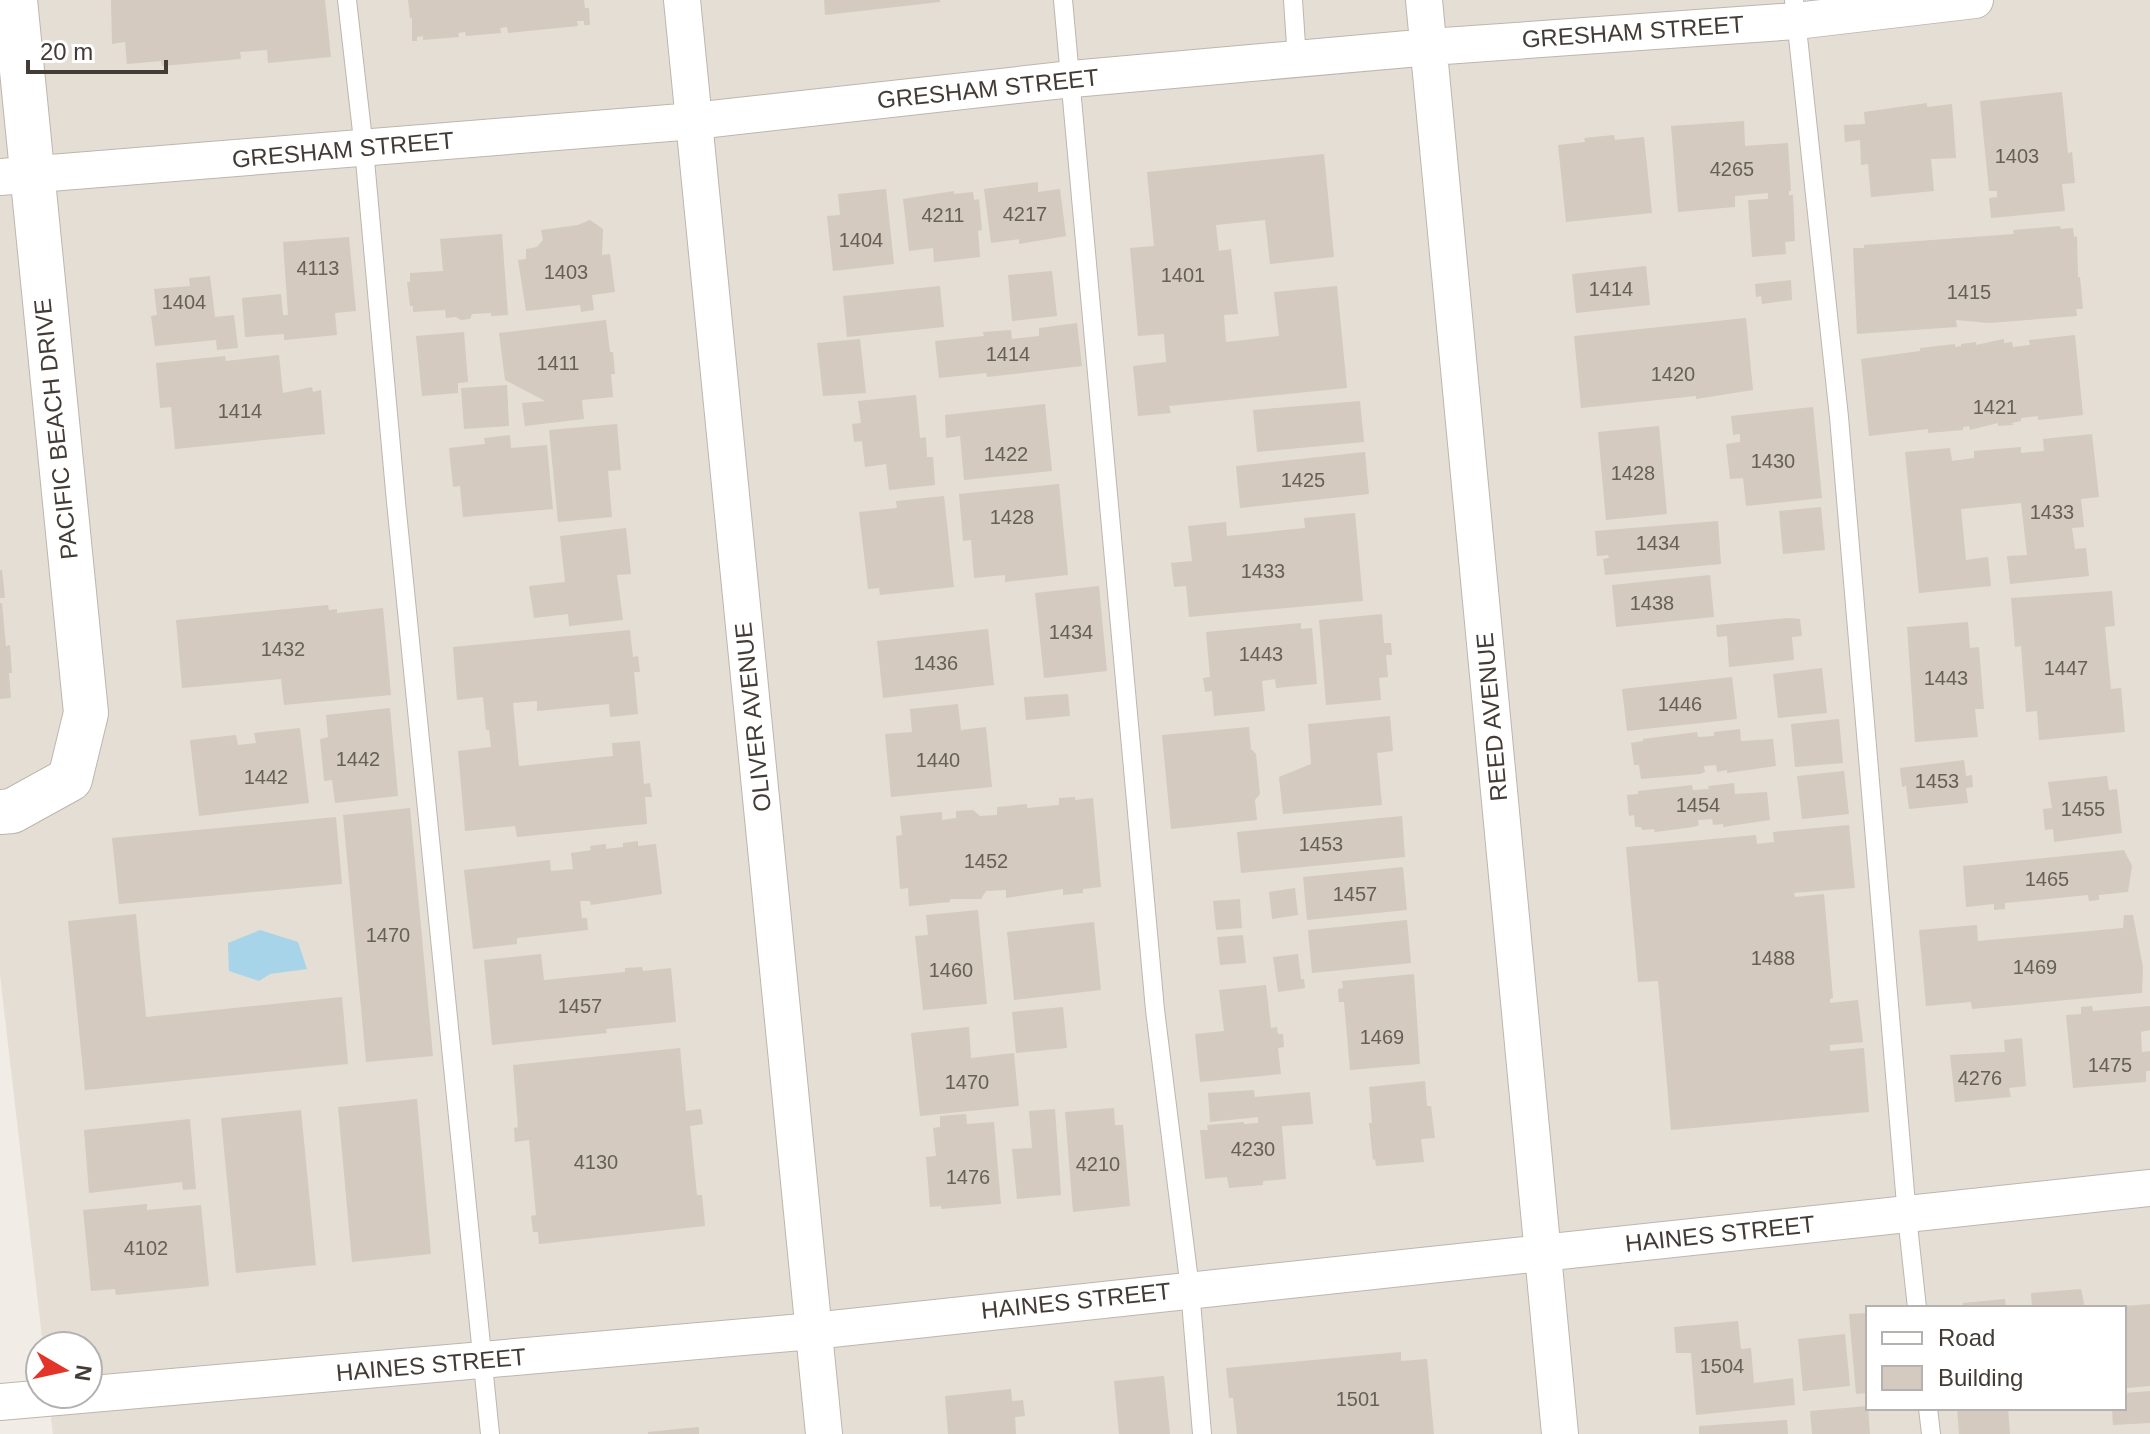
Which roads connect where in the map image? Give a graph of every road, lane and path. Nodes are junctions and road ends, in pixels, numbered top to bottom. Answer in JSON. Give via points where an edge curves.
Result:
{"nodes":[{"id":1,"x":15,"y":0,"type":"edge"},
{"id":2,"x":347,"y":0,"type":"edge"},
{"id":3,"x":682,"y":0,"type":"edge"},
{"id":4,"x":1063,"y":0,"type":"edge"},
{"id":5,"x":1293,"y":0,"type":"edge"},
{"id":6,"x":1424,"y":0,"type":"edge"},
{"id":7,"x":1975,"y":0,"type":"edge"},
{"id":8,"x":1795,"y":10,"type":"edge"},
{"id":9,"x":1430,"y":47,"type":"junction"},
{"id":10,"x":1297,"y":60,"type":"junction"},
{"id":11,"x":1072,"y":79,"type":"junction"},
{"id":12,"x":694,"y":121,"type":"junction"},
{"id":13,"x":364,"y":149,"type":"junction"},
{"id":14,"x":15,"y":176,"type":"edge"},
{"id":15,"x":0,"y":812,"type":"edge"},
{"id":16,"x":2150,"y":1188,"type":"edge"},
{"id":17,"x":1907,"y":1216,"type":"junction"},
{"id":18,"x":1543,"y":1252,"type":"junction"},
{"id":19,"x":1190,"y":1289,"type":"junction"},
{"id":20,"x":1917,"y":1306,"type":"edge"},
{"id":21,"x":813,"y":1331,"type":"junction"},
{"id":22,"x":484,"y":1361,"type":"junction"},
{"id":23,"x":0,"y":1402,"type":"edge"},
{"id":24,"x":1928,"y":1410,"type":"edge"},
{"id":25,"x":490,"y":1434,"type":"edge"},
{"id":26,"x":824,"y":1434,"type":"edge"},
{"id":27,"x":1202,"y":1434,"type":"edge"},
{"id":28,"x":1560,"y":1434,"type":"edge"},
{"id":29,"x":1931,"y":1434,"type":"edge"}],
"edges":[{"from":1,"to":14,"type":"street","name":"PACIFIC BEACH DRIVE"},
{"from":2,"to":13,"type":"lane"},
{"from":3,"to":12,"type":"street","name":"OLIVER AVENUE"},
{"from":4,"to":11,"type":"lane"},
{"from":5,"to":10,"type":"lane"},
{"from":6,"to":9,"type":"street","name":"REED AVENUE"},
{"from":7,"to":8,"type":"street","name":"GRESHAM STREET"},
{"from":8,"to":9,"type":"street","name":"GRESHAM STREET"},
{"from":8,"to":17,"type":"lane","via":[[1839,417]]},
{"from":9,"to":10,"type":"street","name":"GRESHAM STREET"},
{"from":9,"to":18,"type":"street","name":"REED AVENUE"},
{"from":10,"to":11,"type":"street","name":"GRESHAM STREET"},
{"from":11,"to":12,"type":"street","name":"GRESHAM STREET"},
{"from":11,"to":19,"type":"lane","via":[[1155,1010]]},
{"from":12,"to":13,"type":"street","name":"GRESHAM STREET"},
{"from":12,"to":21,"type":"street","name":"OLIVER AVENUE"},
{"from":13,"to":14,"type":"street","name":"GRESHAM STREET"},
{"from":13,"to":22,"type":"lane"},
{"from":14,"to":15,"type":"street","name":"PACIFIC BEACH DRIVE","via":[[86,713],[70,779],[12,811]]},
{"from":16,"to":17,"type":"street","name":"HAINES STREET"},
{"from":17,"to":18,"type":"street","name":"HAINES STREET"},
{"from":17,"to":20,"type":"lane"},
{"from":18,"to":19,"type":"street","name":"HAINES STREET"},
{"from":18,"to":28,"type":"street","name":"REED AVENUE"},
{"from":19,"to":21,"type":"street","name":"HAINES STREET"},
{"from":19,"to":27,"type":"lane"},
{"from":21,"to":22,"type":"street","name":"HAINES STREET"},
{"from":21,"to":26,"type":"street","name":"OLIVER AVENUE"},
{"from":22,"to":23,"type":"street","name":"HAINES STREET"},
{"from":22,"to":25,"type":"lane"},
{"from":24,"to":29,"type":"lane"}]}
